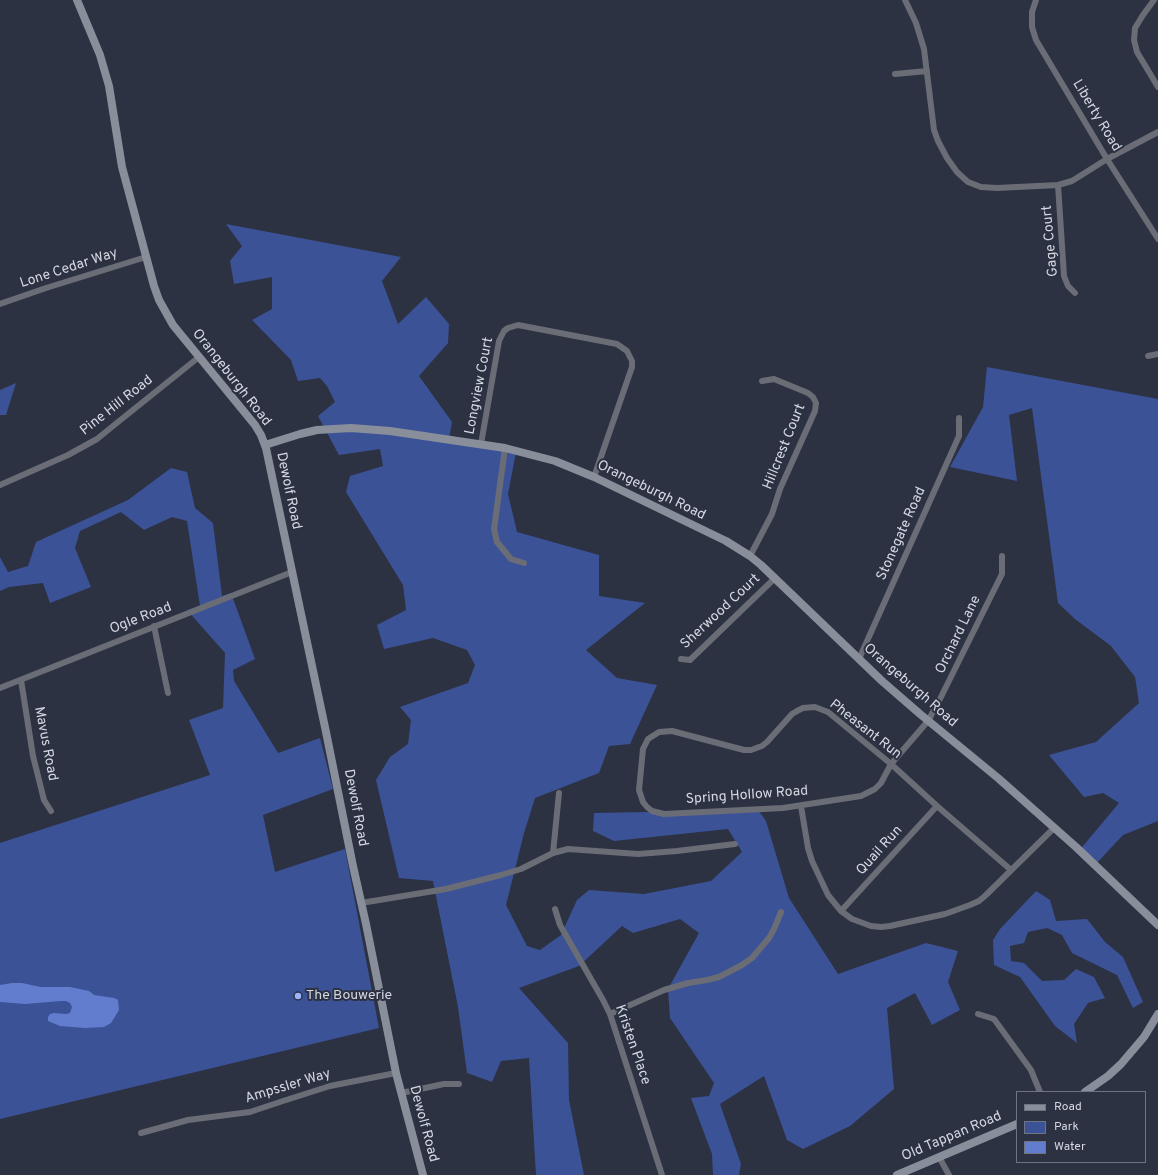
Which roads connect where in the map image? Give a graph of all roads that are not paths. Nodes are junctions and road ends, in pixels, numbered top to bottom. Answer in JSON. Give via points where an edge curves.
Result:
{"nodes":[{"id":1,"x":77,"y":0,"type":"edge"},
{"id":2,"x":905,"y":0,"type":"edge"},
{"id":3,"x":1036,"y":0,"type":"edge"},
{"id":4,"x":1154,"y":0,"type":"edge"},
{"id":5,"x":927,"y":72,"type":"junction"},
{"id":6,"x":895,"y":74,"type":"dead end"},
{"id":7,"x":1158,"y":87,"type":"edge"},
{"id":8,"x":1158,"y":132,"type":"edge"},
{"id":9,"x":1108,"y":159,"type":"junction"},
{"id":10,"x":1058,"y":185,"type":"junction"},
{"id":11,"x":1158,"y":239,"type":"edge"},
{"id":12,"x":146,"y":256,"type":"junction"},
{"id":13,"x":1075,"y":293,"type":"dead end"},
{"id":14,"x":0,"y":304,"type":"edge"},
{"id":15,"x":1158,"y":354,"type":"edge"},
{"id":16,"x":1148,"y":356,"type":"dead end"},
{"id":17,"x":198,"y":357,"type":"junction"},
{"id":18,"x":762,"y":381,"type":"dead end"},
{"id":19,"x":959,"y":418,"type":"dead end"},
{"id":20,"x":481,"y":444,"type":"junction"},
{"id":21,"x":265,"y":445,"type":"junction"},
{"id":22,"x":505,"y":448,"type":"junction"},
{"id":23,"x":594,"y":477,"type":"junction"},
{"id":24,"x":0,"y":485,"type":"edge"},
{"id":25,"x":750,"y":556,"type":"junction"},
{"id":26,"x":1002,"y":556,"type":"dead end"},
{"id":27,"x":524,"y":563,"type":"dead end"},
{"id":28,"x":292,"y":572,"type":"junction"},
{"id":29,"x":775,"y":578,"type":"junction"},
{"id":30,"x":154,"y":626,"type":"junction"},
{"id":31,"x":681,"y":659,"type":"dead end"},
{"id":32,"x":859,"y":659,"type":"junction"},
{"id":33,"x":21,"y":680,"type":"junction"},
{"id":34,"x":0,"y":688,"type":"edge"},
{"id":35,"x":168,"y":693,"type":"dead end"},
{"id":36,"x":928,"y":721,"type":"junction"},
{"id":37,"x":891,"y":764,"type":"junction"},
{"id":38,"x":641,"y":769,"type":"joint"},
{"id":39,"x":559,"y":793,"type":"dead end"},
{"id":40,"x":801,"y":806,"type":"junction"},
{"id":41,"x":937,"y":806,"type":"junction"},
{"id":42,"x":51,"y":810,"type":"dead end"},
{"id":43,"x":1054,"y":828,"type":"junction"},
{"id":44,"x":735,"y":844,"type":"dead end"},
{"id":45,"x":553,"y":853,"type":"junction"},
{"id":46,"x":1012,"y":870,"type":"junction"},
{"id":47,"x":362,"y":904,"type":"junction"},
{"id":48,"x":555,"y":909,"type":"dead end"},
{"id":49,"x":781,"y":912,"type":"dead end"},
{"id":50,"x":841,"y":912,"type":"junction"},
{"id":51,"x":1158,"y":925,"type":"edge"},
{"id":52,"x":610,"y":1014,"type":"junction"},
{"id":53,"x":978,"y":1014,"type":"dead end"},
{"id":54,"x":1158,"y":1014,"type":"edge"},
{"id":55,"x":396,"y":1073,"type":"junction"},
{"id":56,"x":459,"y":1084,"type":"dead end"},
{"id":57,"x":1040,"y":1091,"type":"edge"},
{"id":58,"x":1086,"y":1091,"type":"edge"},
{"id":59,"x":401,"y":1093,"type":"junction"},
{"id":60,"x":1016,"y":1124,"type":"edge"},
{"id":61,"x":140,"y":1133,"type":"dead end"},
{"id":62,"x":939,"y":1157,"type":"junction"},
{"id":63,"x":423,"y":1175,"type":"edge"},
{"id":64,"x":662,"y":1175,"type":"edge"},
{"id":65,"x":897,"y":1175,"type":"edge"},
{"id":66,"x":949,"y":1175,"type":"edge"}],
"edges":[{"from":1,"to":12,"type":"street","name":"Orangeburgh Road","via":[[100,55],[109,86],[122,167]]},
{"from":2,"to":5,"type":"street","via":[[921,37]]},
{"from":3,"to":9,"type":"street","name":"Liberty Road","via":[[1032,12],[1032,27],[1036,40]]},
{"from":4,"to":7,"type":"street","via":[[1135,28],[1134,40],[1137,52]]},
{"from":5,"to":6,"type":"street"},
{"from":5,"to":10,"type":"street","via":[[932,117],[938,141],[957,172],[968,182],[989,188]]},
{"from":8,"to":9,"type":"street"},
{"from":9,"to":10,"type":"street","via":[[1072,181]]},
{"from":9,"to":11,"type":"street","name":"Liberty Road"},
{"from":10,"to":13,"type":"street","name":"Gage Court","via":[[1064,276],[1068,286]]},
{"from":12,"to":14,"type":"street","name":"Lone Cedar Way"},
{"from":12,"to":17,"type":"street","name":"Orangeburgh Road","via":[[154,286],[165,312]]},
{"from":15,"to":16,"type":"street"},
{"from":17,"to":21,"type":"street","name":"Orangeburgh Road","via":[[255,425]]},
{"from":17,"to":24,"type":"street","name":"Pine Hill Road","via":[[97,438],[68,455]]},
{"from":18,"to":25,"type":"street","name":"Hillcrest Court","via":[[774,379],[808,393],[816,403],[772,514]]},
{"from":19,"to":32,"type":"street","name":"Stonegate Road","via":[[959,436]]},
{"from":20,"to":21,"type":"street","name":"Orangeburgh Road","via":[[351,428],[317,430]]},
{"from":20,"to":22,"type":"street","name":"Orangeburgh Road"},
{"from":20,"to":23,"type":"street","name":"Longview Court","via":[[498,341],[508,328],[518,325],[618,344],[627,351],[632,367]]},
{"from":21,"to":28,"type":"street","name":"Dewolf Road"},
{"from":22,"to":23,"type":"street","name":"Orangeburgh Road","via":[[555,461]]},
{"from":22,"to":27,"type":"street","via":[[494,529],[497,542],[511,558]]},
{"from":23,"to":25,"type":"street","name":"Orangeburgh Road","via":[[726,541]]},
{"from":25,"to":29,"type":"street","name":"Orangeburgh Road"},
{"from":26,"to":36,"type":"street","name":"Orchard Lane","via":[[1002,574]]},
{"from":28,"to":30,"type":"street","name":"Ogle Road"},
{"from":28,"to":47,"type":"street","name":"Dewolf Road"},
{"from":29,"to":31,"type":"street","name":"Sherwood Court","via":[[690,660]]},
{"from":29,"to":32,"type":"street","name":"Orangeburgh Road"},
{"from":30,"to":33,"type":"street","name":"Ogle Road"},
{"from":30,"to":35,"type":"street"},
{"from":32,"to":36,"type":"street","name":"Orangeburgh Road"},
{"from":33,"to":34,"type":"street","name":"Ogle Road"},
{"from":33,"to":42,"type":"street","name":"Mavus Road","via":[[33,756],[44,800]]},
{"from":36,"to":37,"type":"street","name":"Spring Hollow Road"},
{"from":36,"to":43,"type":"street","name":"Orangeburgh Road"},
{"from":37,"to":38,"type":"street","name":"Pheasant Run","via":[[828,712],[809,707],[792,714],[767,742],[750,750],[672,731],[659,732],[644,744]]},
{"from":37,"to":40,"type":"street","name":"Spring Hollow Road","via":[[881,783],[868,793]]},
{"from":37,"to":41,"type":"street","name":"Pheasant Run"},
{"from":38,"to":40,"type":"street","name":"Spring Hollow Road","via":[[640,796],[647,807],[658,814]]},
{"from":39,"to":45,"type":"street"},
{"from":40,"to":50,"type":"street","via":[[812,861],[828,895]]},
{"from":41,"to":46,"type":"street","name":"Pheasant Run"},
{"from":41,"to":50,"type":"street","name":"Quail Run"},
{"from":43,"to":46,"type":"street"},
{"from":43,"to":51,"type":"street","name":"Orangeburgh Road"},
{"from":44,"to":45,"type":"street","via":[[638,854],[568,849]]},
{"from":45,"to":47,"type":"street","via":[[521,869],[501,875],[446,889]]},
{"from":46,"to":50,"type":"street","via":[[979,901],[933,917],[880,927],[862,923]]},
{"from":47,"to":55,"type":"street","name":"Dewolf Road"},
{"from":48,"to":52,"type":"street","name":"Kristen Place","via":[[560,925]]},
{"from":49,"to":52,"type":"street","via":[[774,930],[762,948],[737,968],[719,977],[664,990]]},
{"from":52,"to":64,"type":"street","name":"Kristen Place"},
{"from":53,"to":57,"type":"street","via":[[994,1020],[1031,1070]]},
{"from":54,"to":58,"type":"street","via":[[1144,1037],[1121,1064]]},
{"from":55,"to":59,"type":"street","name":"Dewolf Road"},
{"from":55,"to":61,"type":"street","name":"Ampssler Way","via":[[330,1086],[250,1112],[188,1120]]},
{"from":56,"to":59,"type":"street","via":[[444,1084]]},
{"from":59,"to":63,"type":"street","name":"Dewolf Road"},
{"from":60,"to":62,"type":"street","name":"Old Tappan Road"},
{"from":62,"to":65,"type":"street","name":"Old Tappan Road"},
{"from":62,"to":66,"type":"street"}]}
